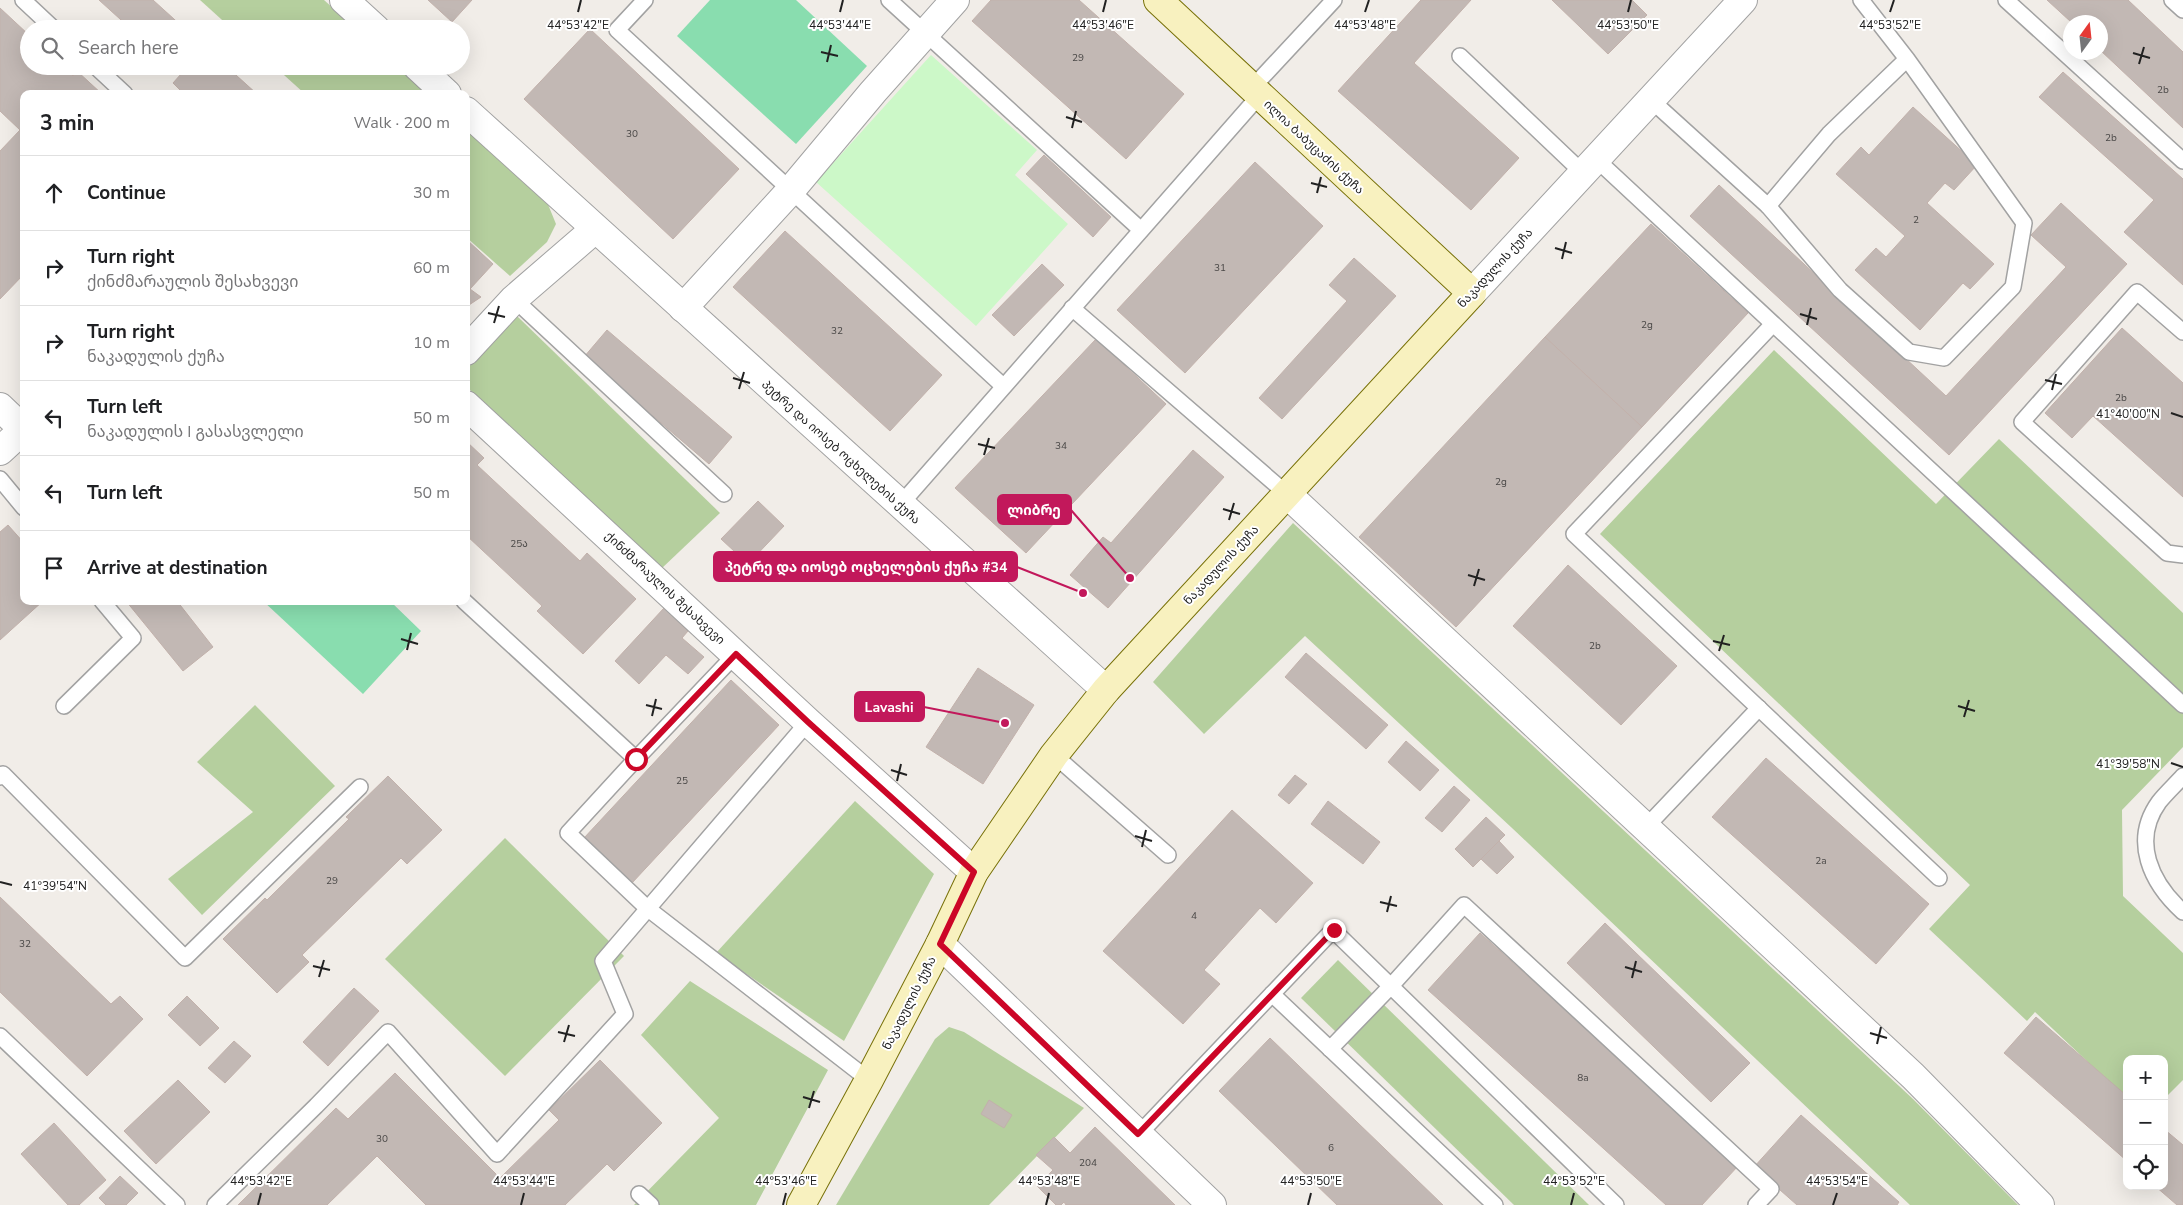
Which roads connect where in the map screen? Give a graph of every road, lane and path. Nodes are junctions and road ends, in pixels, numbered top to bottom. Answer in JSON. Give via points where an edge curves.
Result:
{"nodes":[{"id":1,"x":23,"y":0,"type":"edge"},
{"id":2,"x":344,"y":0,"type":"edge"},
{"id":3,"x":645,"y":0,"type":"edge"},
{"id":4,"x":889,"y":0,"type":"edge"},
{"id":5,"x":955,"y":0,"type":"edge"},
{"id":6,"x":1158,"y":0,"type":"edge"},
{"id":7,"x":1334,"y":0,"type":"edge"},
{"id":8,"x":1743,"y":0,"type":"edge"},
{"id":9,"x":1861,"y":0,"type":"edge"},
{"id":10,"x":2006,"y":0,"type":"edge"},
{"id":11,"x":2172,"y":0,"type":"edge"},
{"id":12,"x":2183,"y":10,"type":"edge"},
{"id":13,"x":44,"y":20,"type":"edge"},
{"id":14,"x":366,"y":20,"type":"edge"},
{"id":15,"x":926,"y":33,"type":"junction"},
{"id":16,"x":1460,"y":56,"type":"dead end"},
{"id":17,"x":1907,"y":59,"type":"junction"},
{"id":18,"x":105,"y":75,"type":"edge"},
{"id":19,"x":427,"y":75,"type":"edge"},
{"id":20,"x":121,"y":90,"type":"edge"},
{"id":21,"x":443,"y":90,"type":"edge"},
{"id":22,"x":1256,"y":92,"type":"junction"},
{"id":23,"x":1651,"y":100,"type":"junction"},
{"id":24,"x":470,"y":115,"type":"edge"},
{"id":25,"x":2183,"y":161,"type":"edge"},
{"id":26,"x":1589,"y":166,"type":"junction"},
{"id":27,"x":791,"y":190,"type":"junction"},
{"id":28,"x":1768,"y":206,"type":"junction"},
{"id":29,"x":595,"y":229,"type":"junction"},
{"id":30,"x":1141,"y":230,"type":"junction"},
{"id":31,"x":1472,"y":293,"type":"junction"},
{"id":32,"x":514,"y":299,"type":"junction"},
{"id":33,"x":683,"y":308,"type":"junction"},
{"id":34,"x":1072,"y":308,"type":"junction"},
{"id":35,"x":1773,"y":324,"type":"junction"},
{"id":36,"x":2183,"y":332,"type":"edge"},
{"id":37,"x":470,"y":348,"type":"edge"},
{"id":38,"x":1003,"y":386,"type":"junction"},
{"id":39,"x":0,"y":407,"type":"edge"},
{"id":40,"x":470,"y":409,"type":"edge"},
{"id":41,"x":20,"y":425,"type":"edge"},
{"id":42,"x":20,"y":433,"type":"edge"},
{"id":43,"x":0,"y":451,"type":"edge"},
{"id":44,"x":0,"y":479,"type":"edge"},
{"id":45,"x":724,"y":494,"type":"dead end"},
{"id":46,"x":1286,"y":494,"type":"junction"},
{"id":47,"x":20,"y":503,"type":"edge"},
{"id":48,"x":900,"y":505,"type":"junction"},
{"id":49,"x":2183,"y":555,"type":"edge"},
{"id":50,"x":105,"y":605,"type":"edge"},
{"id":51,"x":468,"y":605,"type":"edge"},
{"id":52,"x":736,"y":654,"type":"junction"},
{"id":53,"x":1106,"y":690,"type":"junction"},
{"id":54,"x":2183,"y":705,"type":"edge"},
{"id":55,"x":64,"y":706,"type":"dead end"},
{"id":56,"x":1759,"y":708,"type":"junction"},
{"id":57,"x":808,"y":722,"type":"junction"},
{"id":58,"x":1054,"y":755,"type":"junction"},
{"id":59,"x":636,"y":759,"type":"junction"},
{"id":60,"x":2183,"y":776,"type":"edge"},
{"id":61,"x":0,"y":777,"type":"edge"},
{"id":62,"x":360,"y":787,"type":"dead end"},
{"id":63,"x":1646,"y":827,"type":"junction"},
{"id":64,"x":1168,"y":855,"type":"dead end"},
{"id":65,"x":974,"y":872,"type":"junction"},
{"id":66,"x":1939,"y":878,"type":"dead end"},
{"id":67,"x":647,"y":908,"type":"junction"},
{"id":68,"x":2183,"y":912,"type":"edge"},
{"id":69,"x":940,"y":944,"type":"junction"},
{"id":70,"x":1391,"y":986,"type":"junction"},
{"id":71,"x":1272,"y":994,"type":"junction"},
{"id":72,"x":0,"y":1036,"type":"edge"},
{"id":73,"x":1330,"y":1049,"type":"junction"},
{"id":74,"x":869,"y":1080,"type":"junction"},
{"id":75,"x":1138,"y":1134,"type":"junction"},
{"id":76,"x":639,"y":1194,"type":"dead end"},
{"id":77,"x":177,"y":1205,"type":"edge"},
{"id":78,"x":215,"y":1205,"type":"edge"},
{"id":79,"x":651,"y":1205,"type":"edge"},
{"id":80,"x":801,"y":1205,"type":"edge"},
{"id":81,"x":1212,"y":1205,"type":"edge"},
{"id":82,"x":1496,"y":1205,"type":"edge"},
{"id":83,"x":1616,"y":1205,"type":"edge"},
{"id":84,"x":1756,"y":1205,"type":"edge"},
{"id":85,"x":2040,"y":1205,"type":"edge"}],
"edges":[{"from":1,"to":13,"type":"lane"},
{"from":2,"to":14,"type":"street"},
{"from":3,"to":27,"type":"lane","via":[[617,30]]},
{"from":4,"to":15,"type":"lane"},
{"from":5,"to":15,"type":"street"},
{"from":6,"to":22,"type":"street","name":"ილია ბაბუცაძის ქუჩა"},
{"from":7,"to":22,"type":"lane"},
{"from":8,"to":23,"type":"street","name":"ნაკადულის ქუჩა"},
{"from":9,"to":17,"type":"lane"},
{"from":10,"to":25,"type":"lane"},
{"from":11,"to":12,"type":"lane"},
{"from":15,"to":27,"type":"street"},
{"from":15,"to":30,"type":"lane"},
{"from":16,"to":26,"type":"lane"},
{"from":17,"to":28,"type":"lane","via":[[1829,134]]},
{"from":17,"to":28,"type":"lane","via":[[2024,223],[2013,287],[1944,358],[1908,352],[1840,290]]},
{"from":18,"to":20,"type":"lane"},
{"from":19,"to":21,"type":"street"},
{"from":22,"to":30,"type":"lane"},
{"from":22,"to":31,"type":"street","name":"ილია ბაბუცაძის ქუჩა"},
{"from":23,"to":26,"type":"street","name":"ნაკადულის ქუჩა"},
{"from":23,"to":28,"type":"lane"},
{"from":24,"to":29,"type":"street","name":"პეტრე და იოსებ ოცხელების ქუჩა"},
{"from":26,"to":31,"type":"street","name":"ნაკადულის ქუჩა"},
{"from":26,"to":35,"type":"lane"},
{"from":27,"to":33,"type":"street"},
{"from":27,"to":38,"type":"lane"},
{"from":29,"to":32,"type":"street"},
{"from":29,"to":33,"type":"street","name":"პეტრე და იოსებ ოცხელების ქუჩა"},
{"from":30,"to":34,"type":"lane"},
{"from":31,"to":46,"type":"street","name":"ნაკადულის ქუჩა"},
{"from":32,"to":37,"type":"street"},
{"from":32,"to":45,"type":"lane"},
{"from":33,"to":48,"type":"street","name":"პეტრე და იოსებ ოცხელების ქუჩა"},
{"from":34,"to":38,"type":"lane"},
{"from":34,"to":46,"type":"lane"},
{"from":35,"to":54,"type":"lane"},
{"from":35,"to":56,"type":"lane","via":[[1574,534]]},
{"from":36,"to":49,"type":"lane","via":[[2137,292],[2022,422],[2167,553]]},
{"from":38,"to":48,"type":"lane"},
{"from":39,"to":41,"type":"street"},
{"from":40,"to":52,"type":"street","name":"ქინძმარაულის შესახვევი"},
{"from":42,"to":43,"type":"street"},
{"from":44,"to":47,"type":"lane"},
{"from":46,"to":53,"type":"street","name":"ნაკადულის ქუჩა"},
{"from":46,"to":63,"type":"street"},
{"from":48,"to":53,"type":"street","name":"პეტრე და იოსებ ოცხელების ქუჩა"},
{"from":50,"to":55,"type":"lane","via":[[132,638]]},
{"from":51,"to":59,"type":"lane"},
{"from":52,"to":57,"type":"street","name":"ქინძმარაულის შესახვევი"},
{"from":52,"to":59,"type":"lane"},
{"from":53,"to":58,"type":"street","name":"ნაკადულის ქუჩა"},
{"from":56,"to":63,"type":"lane"},
{"from":56,"to":66,"type":"lane"},
{"from":57,"to":65,"type":"street","name":"ქინძმარაულის შესახვევი"},
{"from":57,"to":67,"type":"lane"},
{"from":58,"to":64,"type":"lane"},
{"from":58,"to":65,"type":"street","name":"ნაკადულის ქუჩა"},
{"from":59,"to":67,"type":"lane","via":[[568,833]]},
{"from":60,"to":68,"type":"lane","via":[[2158,803],[2144,836],[2148,864],[2167,897]]},
{"from":61,"to":62,"type":"lane","via":[[3,774],[185,958]]},
{"from":63,"to":85,"type":"street","via":[[1913,1076]]},
{"from":65,"to":69,"type":"street","name":"ნაკადულის ქუჩა"},
{"from":67,"to":74,"type":"lane"},
{"from":67,"to":78,"type":"lane","via":[[603,961],[626,1014],[497,1154],[388,1032]]},
{"from":69,"to":74,"type":"street","name":"ნაკადულის ქუჩა"},
{"from":69,"to":75,"type":"street"},
{"from":70,"to":71,"type":"lane","via":[[1334,930]]},
{"from":70,"to":73,"type":"lane"},
{"from":70,"to":83,"type":"lane"},
{"from":70,"to":84,"type":"lane","via":[[1464,905],[1771,1189]]},
{"from":71,"to":73,"type":"lane"},
{"from":71,"to":75,"type":"lane"},
{"from":72,"to":77,"type":"lane"},
{"from":73,"to":82,"type":"lane"},
{"from":74,"to":80,"type":"street","name":"ნაკადულის ქუჩა"},
{"from":75,"to":81,"type":"street"},
{"from":76,"to":79,"type":"lane"}]}
